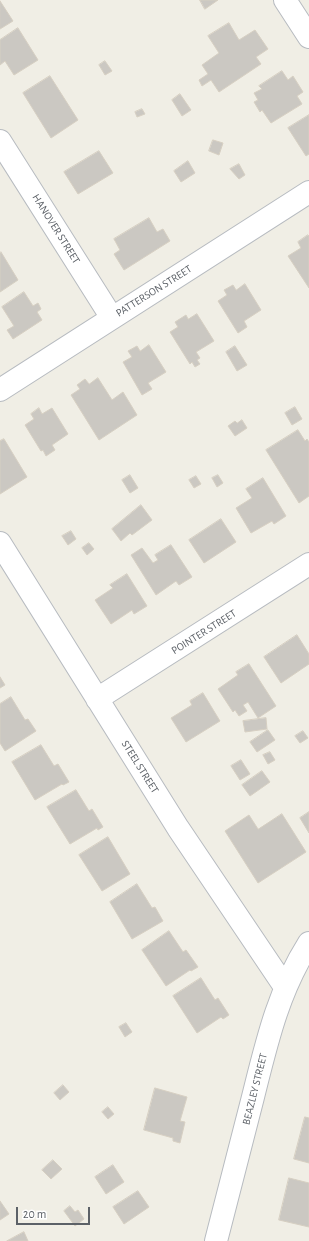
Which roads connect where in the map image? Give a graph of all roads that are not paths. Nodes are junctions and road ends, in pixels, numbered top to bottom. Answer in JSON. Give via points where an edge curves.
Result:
{"nodes":[{"id":1,"x":285,"y":0,"type":"edge"},
{"id":2,"x":309,"y":37,"type":"edge"},
{"id":3,"x":0,"y":141,"type":"edge"},
{"id":4,"x":309,"y":192,"type":"edge"},
{"id":5,"x":112,"y":318,"type":"junction"},
{"id":6,"x":0,"y":390,"type":"edge"},
{"id":7,"x":0,"y":543,"type":"edge"},
{"id":8,"x":309,"y":564,"type":"edge"},
{"id":9,"x":97,"y":699,"type":"junction"},
{"id":10,"x":309,"y":943,"type":"edge"},
{"id":11,"x":285,"y":987,"type":"junction"},
{"id":12,"x":216,"y":1241,"type":"edge"}],
"edges":[{"from":1,"to":2,"type":"street"},
{"from":3,"to":5,"type":"street","name":"HANOVER STREET"},
{"from":4,"to":5,"type":"street","name":"PATTERSON STREET"},
{"from":5,"to":6,"type":"street","name":"PATTERSON STREET"},
{"from":7,"to":9,"type":"street","name":"STEEL STREET"},
{"from":8,"to":9,"type":"street","name":"POINTER STREET"},
{"from":9,"to":11,"type":"street","name":"STEEL STREET","via":[[178,828]]},
{"from":10,"to":11,"type":"street","name":"BEAZLEY STREET","via":[[294,966]]},
{"from":11,"to":12,"type":"street","name":"BEAZLEY STREET","via":[[272,1026]]}]}
